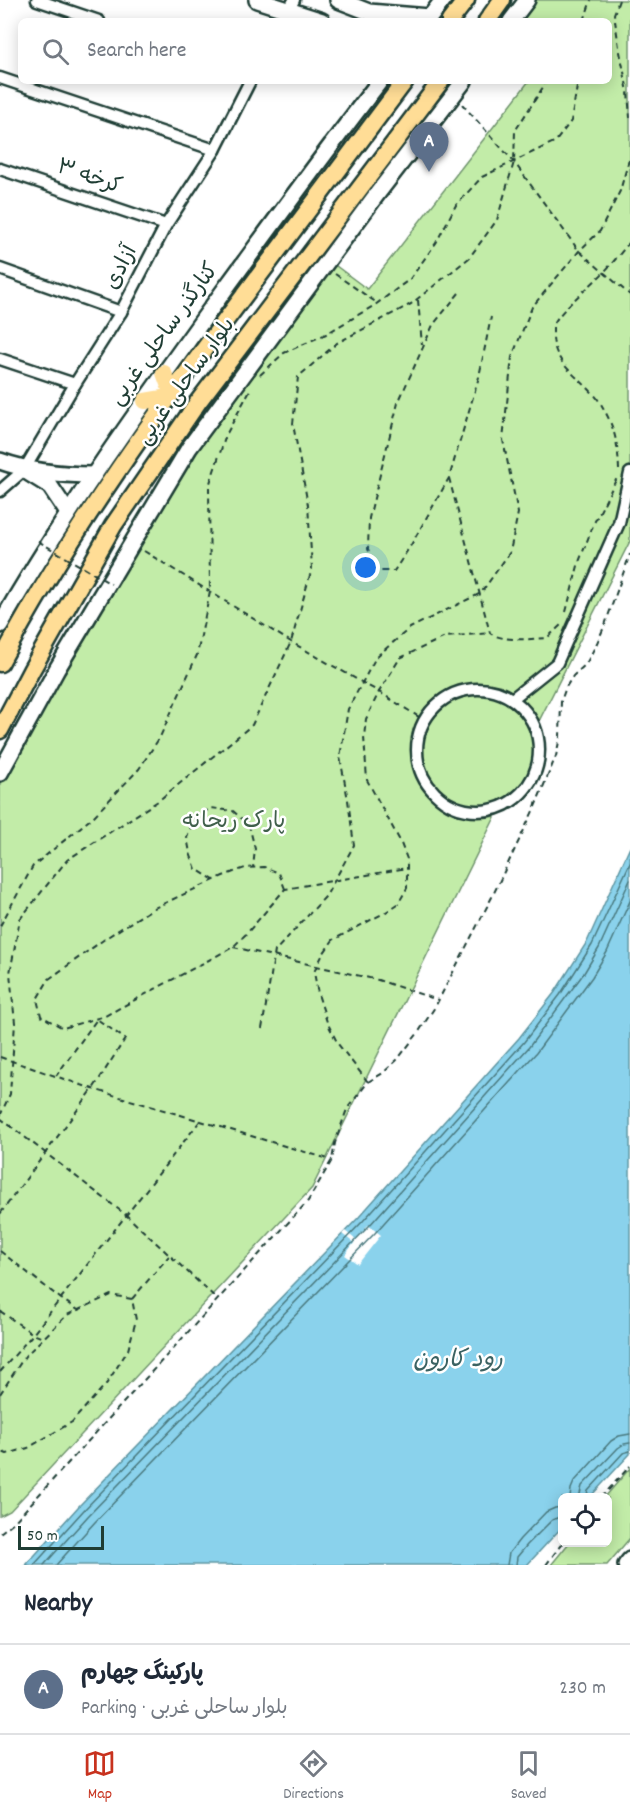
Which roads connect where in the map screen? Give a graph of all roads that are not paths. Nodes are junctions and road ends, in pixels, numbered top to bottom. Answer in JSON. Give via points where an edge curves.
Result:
{"nodes":[{"id":1,"x":37,"y":0,"type":"edge"},
{"id":2,"x":257,"y":0,"type":"edge"},
{"id":3,"x":338,"y":0,"type":"edge"},
{"id":4,"x":443,"y":0,"type":"edge"},
{"id":5,"x":466,"y":0,"type":"edge"},
{"id":6,"x":502,"y":0,"type":"edge"},
{"id":7,"x":527,"y":0,"type":"edge"},
{"id":8,"x":289,"y":10,"type":"edge"},
{"id":9,"x":90,"y":18,"type":"edge"},
{"id":10,"x":313,"y":18,"type":"edge"},
{"id":11,"x":420,"y":18,"type":"edge"},
{"id":12,"x":429,"y":18,"type":"edge"},
{"id":13,"x":452,"y":18,"type":"edge"},
{"id":14,"x":488,"y":18,"type":"edge"},
{"id":15,"x":513,"y":18,"type":"edge"},
{"id":16,"x":0,"y":78,"type":"edge"},
{"id":17,"x":248,"y":84,"type":"edge"},
{"id":18,"x":378,"y":84,"type":"edge"},
{"id":19,"x":403,"y":84,"type":"edge"},
{"id":20,"x":439,"y":84,"type":"edge"},
{"id":21,"x":462,"y":84,"type":"edge"},
{"id":22,"x":358,"y":143,"type":"junction"},
{"id":23,"x":215,"y":150,"type":"junction"},
{"id":24,"x":382,"y":159,"type":"junction"},
{"id":25,"x":0,"y":169,"type":"edge"},
{"id":26,"x":166,"y":225,"type":"junction"},
{"id":27,"x":0,"y":269,"type":"edge"},
{"id":28,"x":121,"y":312,"type":"junction"},
{"id":29,"x":0,"y":358,"type":"edge"},
{"id":30,"x":164,"y":373,"type":"junction"},
{"id":31,"x":75,"y":384,"type":"junction"},
{"id":32,"x":170,"y":394,"type":"junction"},
{"id":33,"x":145,"y":401,"type":"junction"},
{"id":34,"x":0,"y":461,"type":"edge"},
{"id":35,"x":24,"y":470,"type":"junction"},
{"id":36,"x":630,"y":473,"type":"edge"},
{"id":37,"x":93,"y":474,"type":"junction"},
{"id":38,"x":0,"y":491,"type":"edge"},
{"id":39,"x":68,"y":513,"type":"junction"},
{"id":40,"x":0,"y":625,"type":"edge"},
{"id":41,"x":0,"y":663,"type":"edge"},
{"id":42,"x":512,"y":699,"type":"junction"},
{"id":43,"x":0,"y":730,"type":"edge"},
{"id":44,"x":0,"y":773,"type":"edge"},
{"id":45,"x":630,"y":1560,"type":"edge"},
{"id":46,"x":626,"y":1565,"type":"edge"}],
"edges":[{"from":1,"to":9,"type":"street"},
{"from":2,"to":8,"type":"street"},
{"from":3,"to":11,"type":"street","via":[[369,12]]},
{"from":4,"to":12,"type":"street"},
{"from":5,"to":13,"type":"main road"},
{"from":6,"to":14,"type":"main road"},
{"from":7,"to":15,"type":"street"},
{"from":8,"to":10,"type":"street"},
{"from":16,"to":23,"type":"street"},
{"from":17,"to":23,"type":"street","name":"آزادی"},
{"from":18,"to":30,"type":"street","name":"کنارگذر ساحلی غربی"},
{"from":19,"to":22,"type":"main road","name":"بلوار ساحلی غربی"},
{"from":20,"to":24,"type":"main road","name":"بلوار ساحلی غربی"},
{"from":21,"to":44,"type":"street","via":[[189,448],[57,669]]},
{"from":22,"to":24,"type":"main road"},
{"from":22,"to":32,"type":"main road","name":"بلوار ساحلی غربی"},
{"from":23,"to":26,"type":"street","name":"آزادی"},
{"from":24,"to":43,"type":"main road","name":"بلوار ساحلی غربی","via":[[198,402],[113,526]]},
{"from":25,"to":26,"type":"street","name":"کرخه ۳"},
{"from":26,"to":28,"type":"street","name":"آزادی"},
{"from":27,"to":28,"type":"street"},
{"from":28,"to":31,"type":"street","name":"آزادی"},
{"from":29,"to":31,"type":"street"},
{"from":30,"to":32,"type":"main road"},
{"from":30,"to":33,"type":"street","name":"کنارگذر ساحلی غربی"},
{"from":31,"to":35,"type":"street","name":"آزادی"},
{"from":32,"to":33,"type":"main road"},
{"from":32,"to":41,"type":"main road","name":"بلوار ساحلی غربی","via":[[70,540]]},
{"from":33,"to":37,"type":"street","name":"کنارگذر ساحلی غربی"},
{"from":34,"to":35,"type":"street"},
{"from":35,"to":37,"type":"street"},
{"from":35,"to":38,"type":"street","name":"آزادی"},
{"from":35,"to":39,"type":"street","via":[[50,486]]},
{"from":36,"to":42,"type":"street","via":[[620,523],[557,663]]},
{"from":37,"to":39,"type":"street","name":"کنارگذر ساحلی غربی"},
{"from":39,"to":40,"type":"street","name":"کنارگذر ساحلی غربی"},
{"from":42,"to":42,"type":"street","via":[[536,729],[537,766],[529,784],[500,807],[463,810],[445,802],[431,790],[416,756],[417,737],[424,720],[437,704],[454,693],[473,689],[494,691]]},
{"from":45,"to":46,"type":"street"}]}
